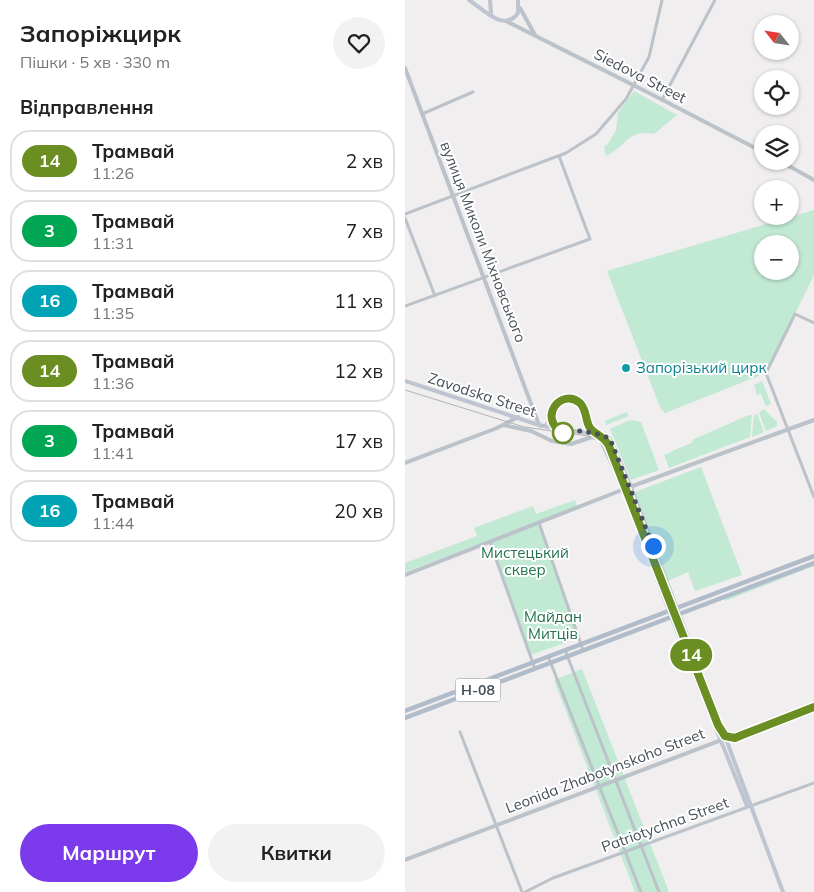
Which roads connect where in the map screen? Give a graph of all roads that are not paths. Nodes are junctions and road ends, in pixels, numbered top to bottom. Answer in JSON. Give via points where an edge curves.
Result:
{"nodes":[{"id":1,"x":469,"y":0,"type":"edge"},
{"id":2,"x":490,"y":0,"type":"edge"},
{"id":3,"x":662,"y":0,"type":"edge"},
{"id":4,"x":715,"y":0,"type":"edge"},
{"id":5,"x":520,"y":3,"type":"edge"},
{"id":6,"x":492,"y":15,"type":"junction"},
{"id":7,"x":506,"y":22,"type":"junction"},
{"id":8,"x":535,"y":35,"type":"junction"},
{"id":9,"x":405,"y":68,"type":"edge"},
{"id":10,"x":635,"y":85,"type":"junction"},
{"id":11,"x":473,"y":92,"type":"dead end"},
{"id":12,"x":663,"y":100,"type":"junction"},
{"id":13,"x":422,"y":114,"type":"junction"},
{"id":14,"x":754,"y":147,"type":"edge"},
{"id":15,"x":559,"y":156,"type":"junction"},
{"id":16,"x":796,"y":170,"type":"edge"},
{"id":17,"x":814,"y":180,"type":"edge"},
{"id":18,"x":453,"y":196,"type":"junction"},
{"id":19,"x":405,"y":214,"type":"edge"},
{"id":20,"x":405,"y":218,"type":"edge"},
{"id":21,"x":484,"y":278,"type":"junction"},
{"id":22,"x":435,"y":296,"type":"junction"},
{"id":23,"x":405,"y":306,"type":"edge"},
{"id":24,"x":814,"y":323,"type":"edge"},
{"id":25,"x":405,"y":381,"type":"edge"},
{"id":26,"x":518,"y":417,"type":"junction"},
{"id":27,"x":814,"y":420,"type":"edge"},
{"id":28,"x":503,"y":425,"type":"junction"},
{"id":29,"x":539,"y":425,"type":"junction"},
{"id":30,"x":553,"y":428,"type":"dead end"},
{"id":31,"x":559,"y":429,"type":"dead end"},
{"id":32,"x":786,"y":430,"type":"junction"},
{"id":33,"x":601,"y":437,"type":"junction"},
{"id":34,"x":405,"y":463,"type":"edge"},
{"id":35,"x":631,"y":487,"type":"junction"},
{"id":36,"x":624,"y":490,"type":"junction"},
{"id":37,"x":814,"y":498,"type":"edge"},
{"id":38,"x":539,"y":523,"type":"junction"},
{"id":39,"x":490,"y":542,"type":"junction"},
{"id":40,"x":814,"y":556,"type":"edge"},
{"id":41,"x":814,"y":563,"type":"edge"},
{"id":42,"x":405,"y":574,"type":"edge"},
{"id":43,"x":676,"y":607,"type":"junction"},
{"id":44,"x":669,"y":610,"type":"junction"},
{"id":45,"x":678,"y":613,"type":"junction"},
{"id":46,"x":671,"y":616,"type":"junction"},
{"id":47,"x":581,"y":643,"type":"junction"},
{"id":48,"x":565,"y":650,"type":"junction"},
{"id":49,"x":583,"y":650,"type":"junction"},
{"id":50,"x":548,"y":656,"type":"junction"},
{"id":51,"x":567,"y":656,"type":"junction"},
{"id":52,"x":532,"y":662,"type":"junction"},
{"id":53,"x":551,"y":663,"type":"junction"},
{"id":54,"x":535,"y":669,"type":"junction"},
{"id":55,"x":814,"y":705,"type":"edge"},
{"id":56,"x":405,"y":711,"type":"edge"},
{"id":57,"x":405,"y":718,"type":"edge"},
{"id":58,"x":460,"y":732,"type":"dead end"},
{"id":59,"x":723,"y":738,"type":"junction"},
{"id":60,"x":617,"y":779,"type":"junction"},
{"id":61,"x":814,"y":783,"type":"edge"},
{"id":62,"x":599,"y":785,"type":"junction"},
{"id":63,"x":749,"y":806,"type":"junction"},
{"id":64,"x":497,"y":825,"type":"junction"},
{"id":65,"x":642,"y":846,"type":"junction"},
{"id":66,"x":626,"y":852,"type":"junction"},
{"id":67,"x":405,"y":860,"type":"edge"},
{"id":68,"x":524,"y":892,"type":"edge"},
{"id":69,"x":641,"y":892,"type":"edge"},
{"id":70,"x":659,"y":892,"type":"edge"},
{"id":71,"x":782,"y":892,"type":"edge"}],
"edges":[{"from":1,"to":6,"type":"main road"},
{"from":2,"to":6,"type":"main road"},
{"from":3,"to":10,"type":"street","via":[[649,57]]},
{"from":4,"to":12,"type":"street"},
{"from":5,"to":7,"type":"main road","via":[[515,17]]},
{"from":5,"to":8,"type":"street"},
{"from":6,"to":7,"type":"main road"},
{"from":7,"to":8,"type":"street","name":"Siedova Street"},
{"from":8,"to":10,"type":"street","name":"Siedova Street"},
{"from":9,"to":13,"type":"street","name":"вулиця Миколи Міхновського"},
{"from":10,"to":12,"type":"street","name":"Siedova Street"},
{"from":10,"to":15,"type":"street","via":[[596,134]]},
{"from":11,"to":13,"type":"street"},
{"from":12,"to":14,"type":"street","name":"Siedova Street"},
{"from":13,"to":18,"type":"street","name":"вулиця Миколи Міхновського"},
{"from":15,"to":18,"type":"street"},
{"from":15,"to":21,"type":"street","via":[[590,239]]},
{"from":16,"to":17,"type":"street"},
{"from":18,"to":19,"type":"street"},
{"from":18,"to":21,"type":"street","name":"вулиця Миколи Міхновського"},
{"from":20,"to":22,"type":"street"},
{"from":21,"to":22,"type":"street"},
{"from":21,"to":29,"type":"street","name":"вулиця Миколи Міхновського"},
{"from":22,"to":23,"type":"street"},
{"from":24,"to":32,"type":"street","via":[[795,314],[766,373]]},
{"from":25,"to":26,"type":"main road","name":"Zavodska Street"},
{"from":26,"to":28,"type":"street"},
{"from":26,"to":29,"type":"main road","name":"Zavodska Street"},
{"from":27,"to":32,"type":"street"},
{"from":28,"to":33,"type":"street","via":[[571,444]]},
{"from":28,"to":34,"type":"street"},
{"from":29,"to":30,"type":"main road","name":"Zavodska Street"},
{"from":31,"to":33,"type":"main road"},
{"from":32,"to":35,"type":"street"},
{"from":32,"to":37,"type":"street"},
{"from":33,"to":35,"type":"main road","via":[[610,439]]},
{"from":33,"to":36,"type":"main road"},
{"from":35,"to":36,"type":"street"},
{"from":35,"to":43,"type":"main road"},
{"from":36,"to":38,"type":"street"},
{"from":36,"to":44,"type":"main road"},
{"from":38,"to":39,"type":"street"},
{"from":38,"to":47,"type":"street"},
{"from":39,"to":42,"type":"street"},
{"from":39,"to":52,"type":"street"},
{"from":40,"to":43,"type":"main road","number":"Н-08"},
{"from":41,"to":45,"type":"main road","number":"Н-08"},
{"from":43,"to":44,"type":"main road","number":"Н-08"},
{"from":43,"to":45,"type":"main road"},
{"from":44,"to":46,"type":"main road"},
{"from":44,"to":47,"type":"main road","number":"Н-08"},
{"from":45,"to":46,"type":"main road","number":"Н-08"},
{"from":45,"to":59,"type":"main road"},
{"from":46,"to":49,"type":"main road","number":"Н-08"},
{"from":46,"to":59,"type":"main road"},
{"from":47,"to":48,"type":"main road","number":"Н-08"},
{"from":47,"to":49,"type":"street"},
{"from":48,"to":50,"type":"main road","number":"Н-08"},
{"from":48,"to":51,"type":"street"},
{"from":49,"to":51,"type":"main road","number":"Н-08"},
{"from":50,"to":52,"type":"main road","number":"Н-08"},
{"from":50,"to":53,"type":"street"},
{"from":51,"to":53,"type":"main road","number":"Н-08"},
{"from":51,"to":60,"type":"street"},
{"from":52,"to":54,"type":"street"},
{"from":52,"to":56,"type":"main road","number":"Н-08"},
{"from":53,"to":54,"type":"main road","number":"Н-08"},
{"from":53,"to":62,"type":"street"},
{"from":54,"to":57,"type":"main road","number":"Н-08"},
{"from":55,"to":59,"type":"street","name":"Leonida Zhabotynskoho Street"},
{"from":58,"to":64,"type":"street"},
{"from":59,"to":60,"type":"street","name":"Leonida Zhabotynskoho Street"},
{"from":59,"to":63,"type":"main road"},
{"from":60,"to":62,"type":"street","name":"Leonida Zhabotynskoho Street"},
{"from":60,"to":65,"type":"street"},
{"from":61,"to":63,"type":"street","name":"Patriotychna Street"},
{"from":62,"to":64,"type":"street","name":"Leonida Zhabotynskoho Street"},
{"from":62,"to":66,"type":"street"},
{"from":63,"to":65,"type":"street","name":"Patriotychna Street"},
{"from":63,"to":71,"type":"main road"},
{"from":64,"to":67,"type":"street","name":"Leonida Zhabotynskoho Street"},
{"from":64,"to":68,"type":"street"},
{"from":65,"to":66,"type":"street","name":"Patriotychna Street"},
{"from":65,"to":70,"type":"street"},
{"from":66,"to":68,"type":"street","name":"Patriotychna Street"},
{"from":66,"to":69,"type":"street"}]}
